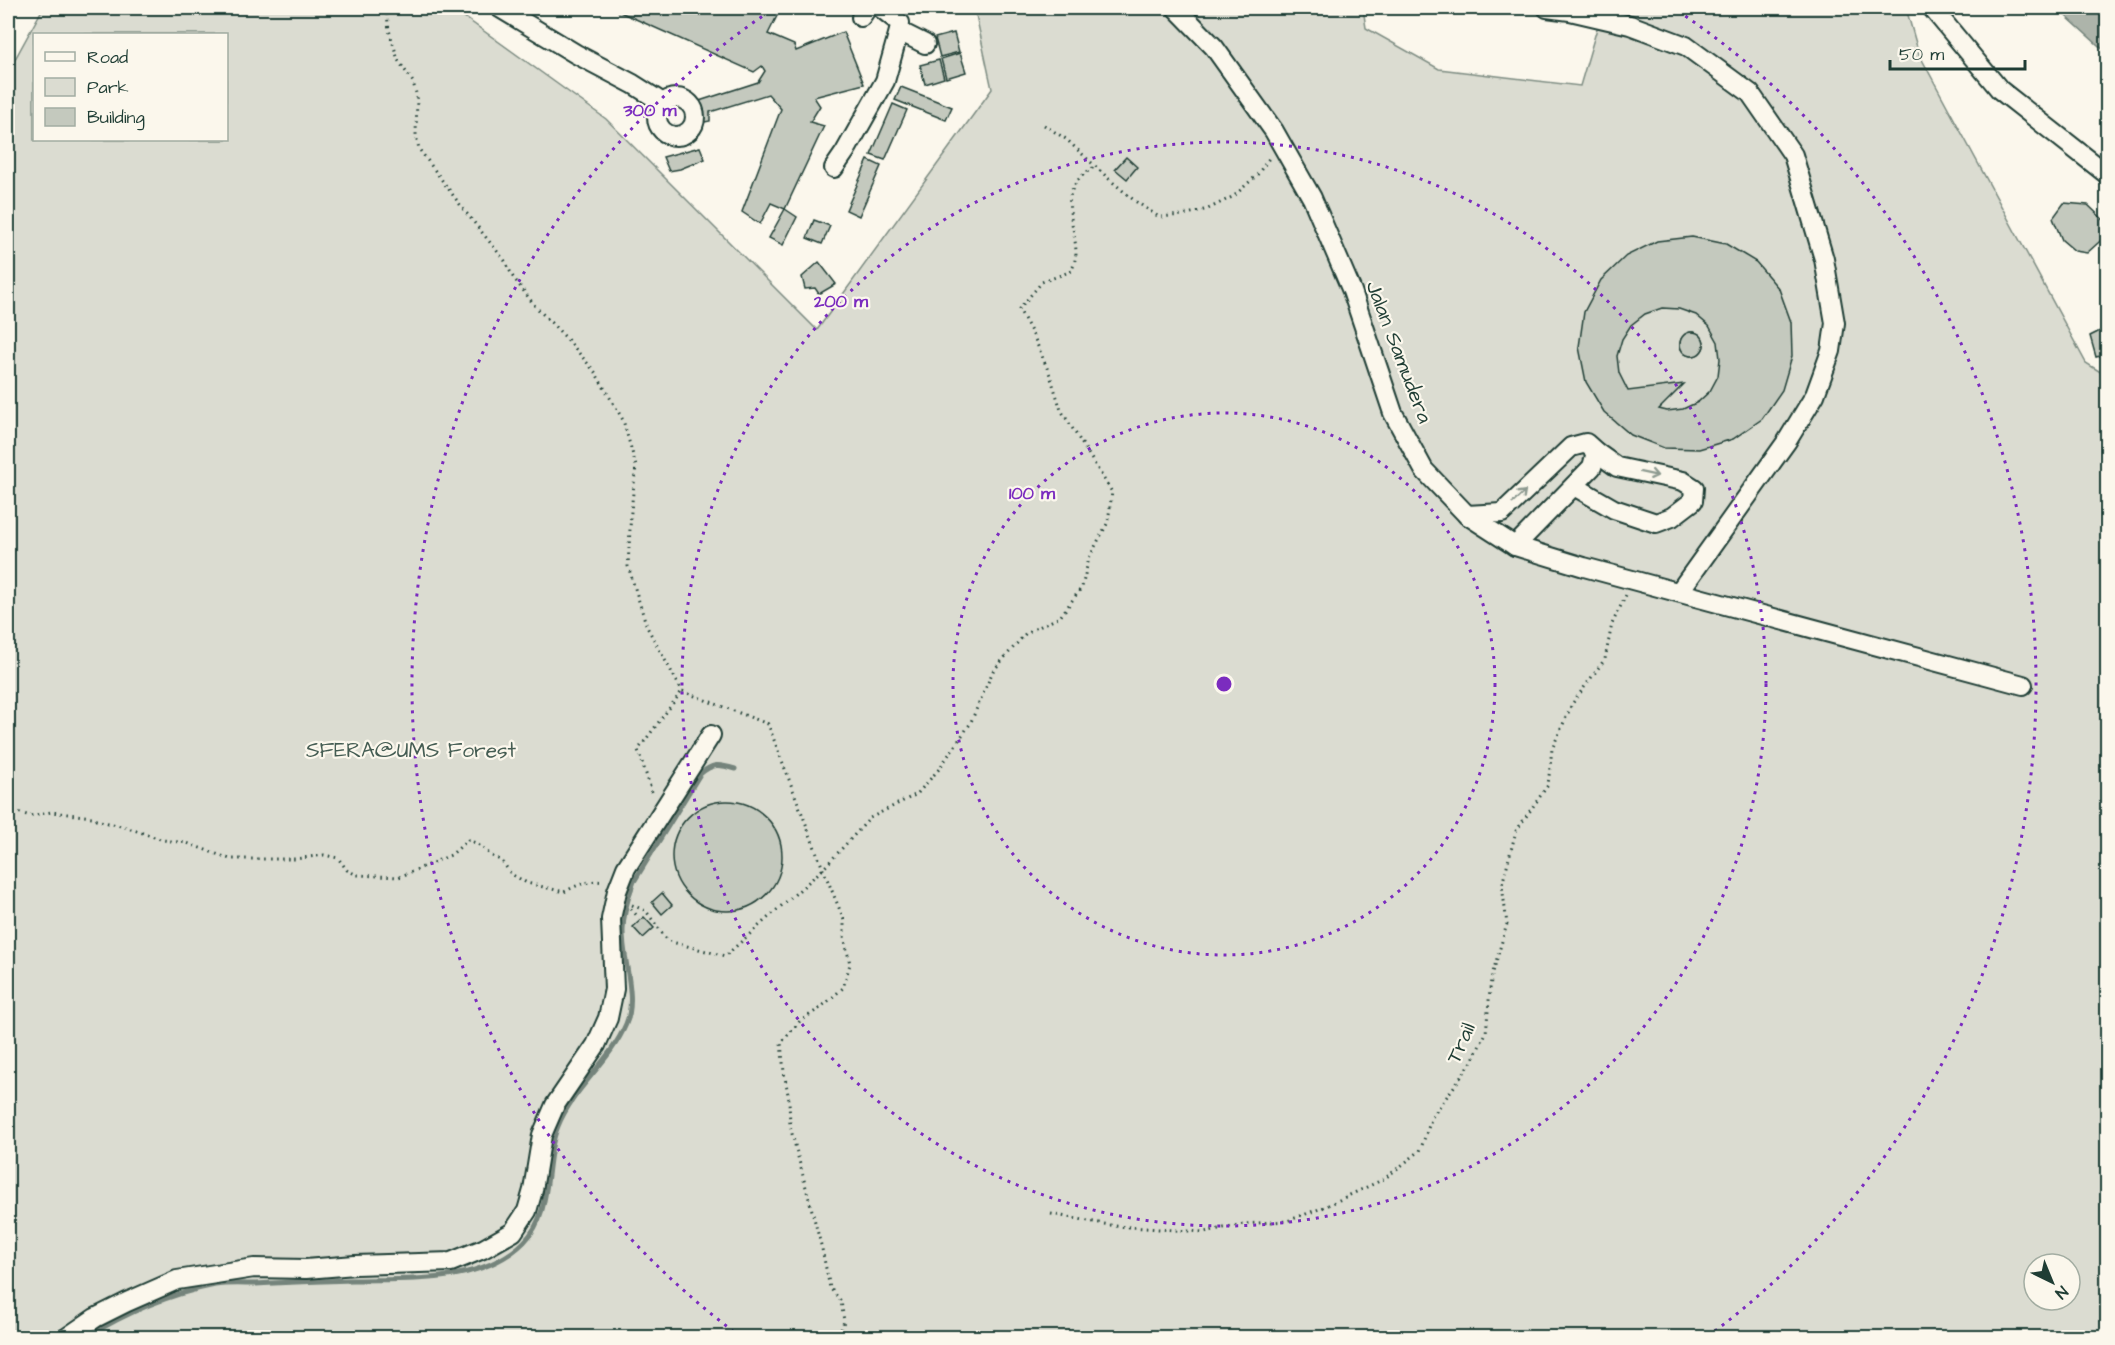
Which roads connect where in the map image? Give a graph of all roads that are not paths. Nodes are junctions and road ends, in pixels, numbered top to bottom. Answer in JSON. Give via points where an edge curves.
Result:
{"nodes":[{"id":1,"x":500,"y":8,"type":"edge"},
{"id":2,"x":1176,"y":8,"type":"edge"},
{"id":3,"x":1547,"y":8,"type":"edge"},
{"id":4,"x":1932,"y":8,"type":"edge"},
{"id":5,"x":867,"y":10,"type":"edge"},
{"id":6,"x":900,"y":32,"type":"junction"},
{"id":7,"x":925,"y":44,"type":"dead end"},
{"id":8,"x":663,"y":103,"type":"dead end"},
{"id":9,"x":834,"y":168,"type":"dead end"},
{"id":10,"x":2108,"y":175,"type":"edge"},
{"id":11,"x":1596,"y":453,"type":"junction"},
{"id":12,"x":1574,"y":486,"type":"junction"},
{"id":13,"x":1467,"y":515,"type":"junction"},
{"id":14,"x":1515,"y":546,"type":"junction"},
{"id":15,"x":1679,"y":592,"type":"junction"},
{"id":16,"x":2023,"y":685,"type":"dead end"},
{"id":17,"x":711,"y":735,"type":"dead end"},
{"id":18,"x":66,"y":1338,"type":"edge"}],
"edges":[{"from":1,"to":8,"type":"street"},
{"from":2,"to":13,"type":"street","name":"Jalan Samudera","via":[[1214,47],[1274,131],[1312,198],[1352,291],[1393,413],[1424,470]]},
{"from":3,"to":15,"type":"street","via":[[1630,25],[1686,46],[1750,93],[1793,155],[1824,259],[1835,323],[1831,351],[1815,395]]},
{"from":4,"to":10,"type":"street","via":[[2000,90]]},
{"from":5,"to":6,"type":"street","via":[[900,23]]},
{"from":6,"to":7,"type":"street"},
{"from":6,"to":9,"type":"street","via":[[885,81]]},
{"from":11,"to":12,"type":"street","via":[[1592,467]]},
{"from":11,"to":12,"type":"street","one_way":true,"via":[[1617,466],[1683,481],[1694,488],[1693,501],[1672,517],[1656,523],[1614,510]]},
{"from":13,"to":11,"type":"street","one_way":true,"via":[[1502,513],[1571,447],[1586,443]]},
{"from":12,"to":14,"type":"street"},
{"from":13,"to":14,"type":"street","name":"Jalan Samudera"},
{"from":14,"to":15,"type":"street","name":"Jalan Samudera"},
{"from":15,"to":16,"type":"street","name":"Jalan Samudera"},
{"from":17,"to":18,"type":"street","via":[[626,868],[612,919],[614,989],[608,1018],[596,1046],[555,1105],[542,1135],[527,1211],[513,1232],[451,1262],[254,1268],[177,1280],[95,1318]]}]}
